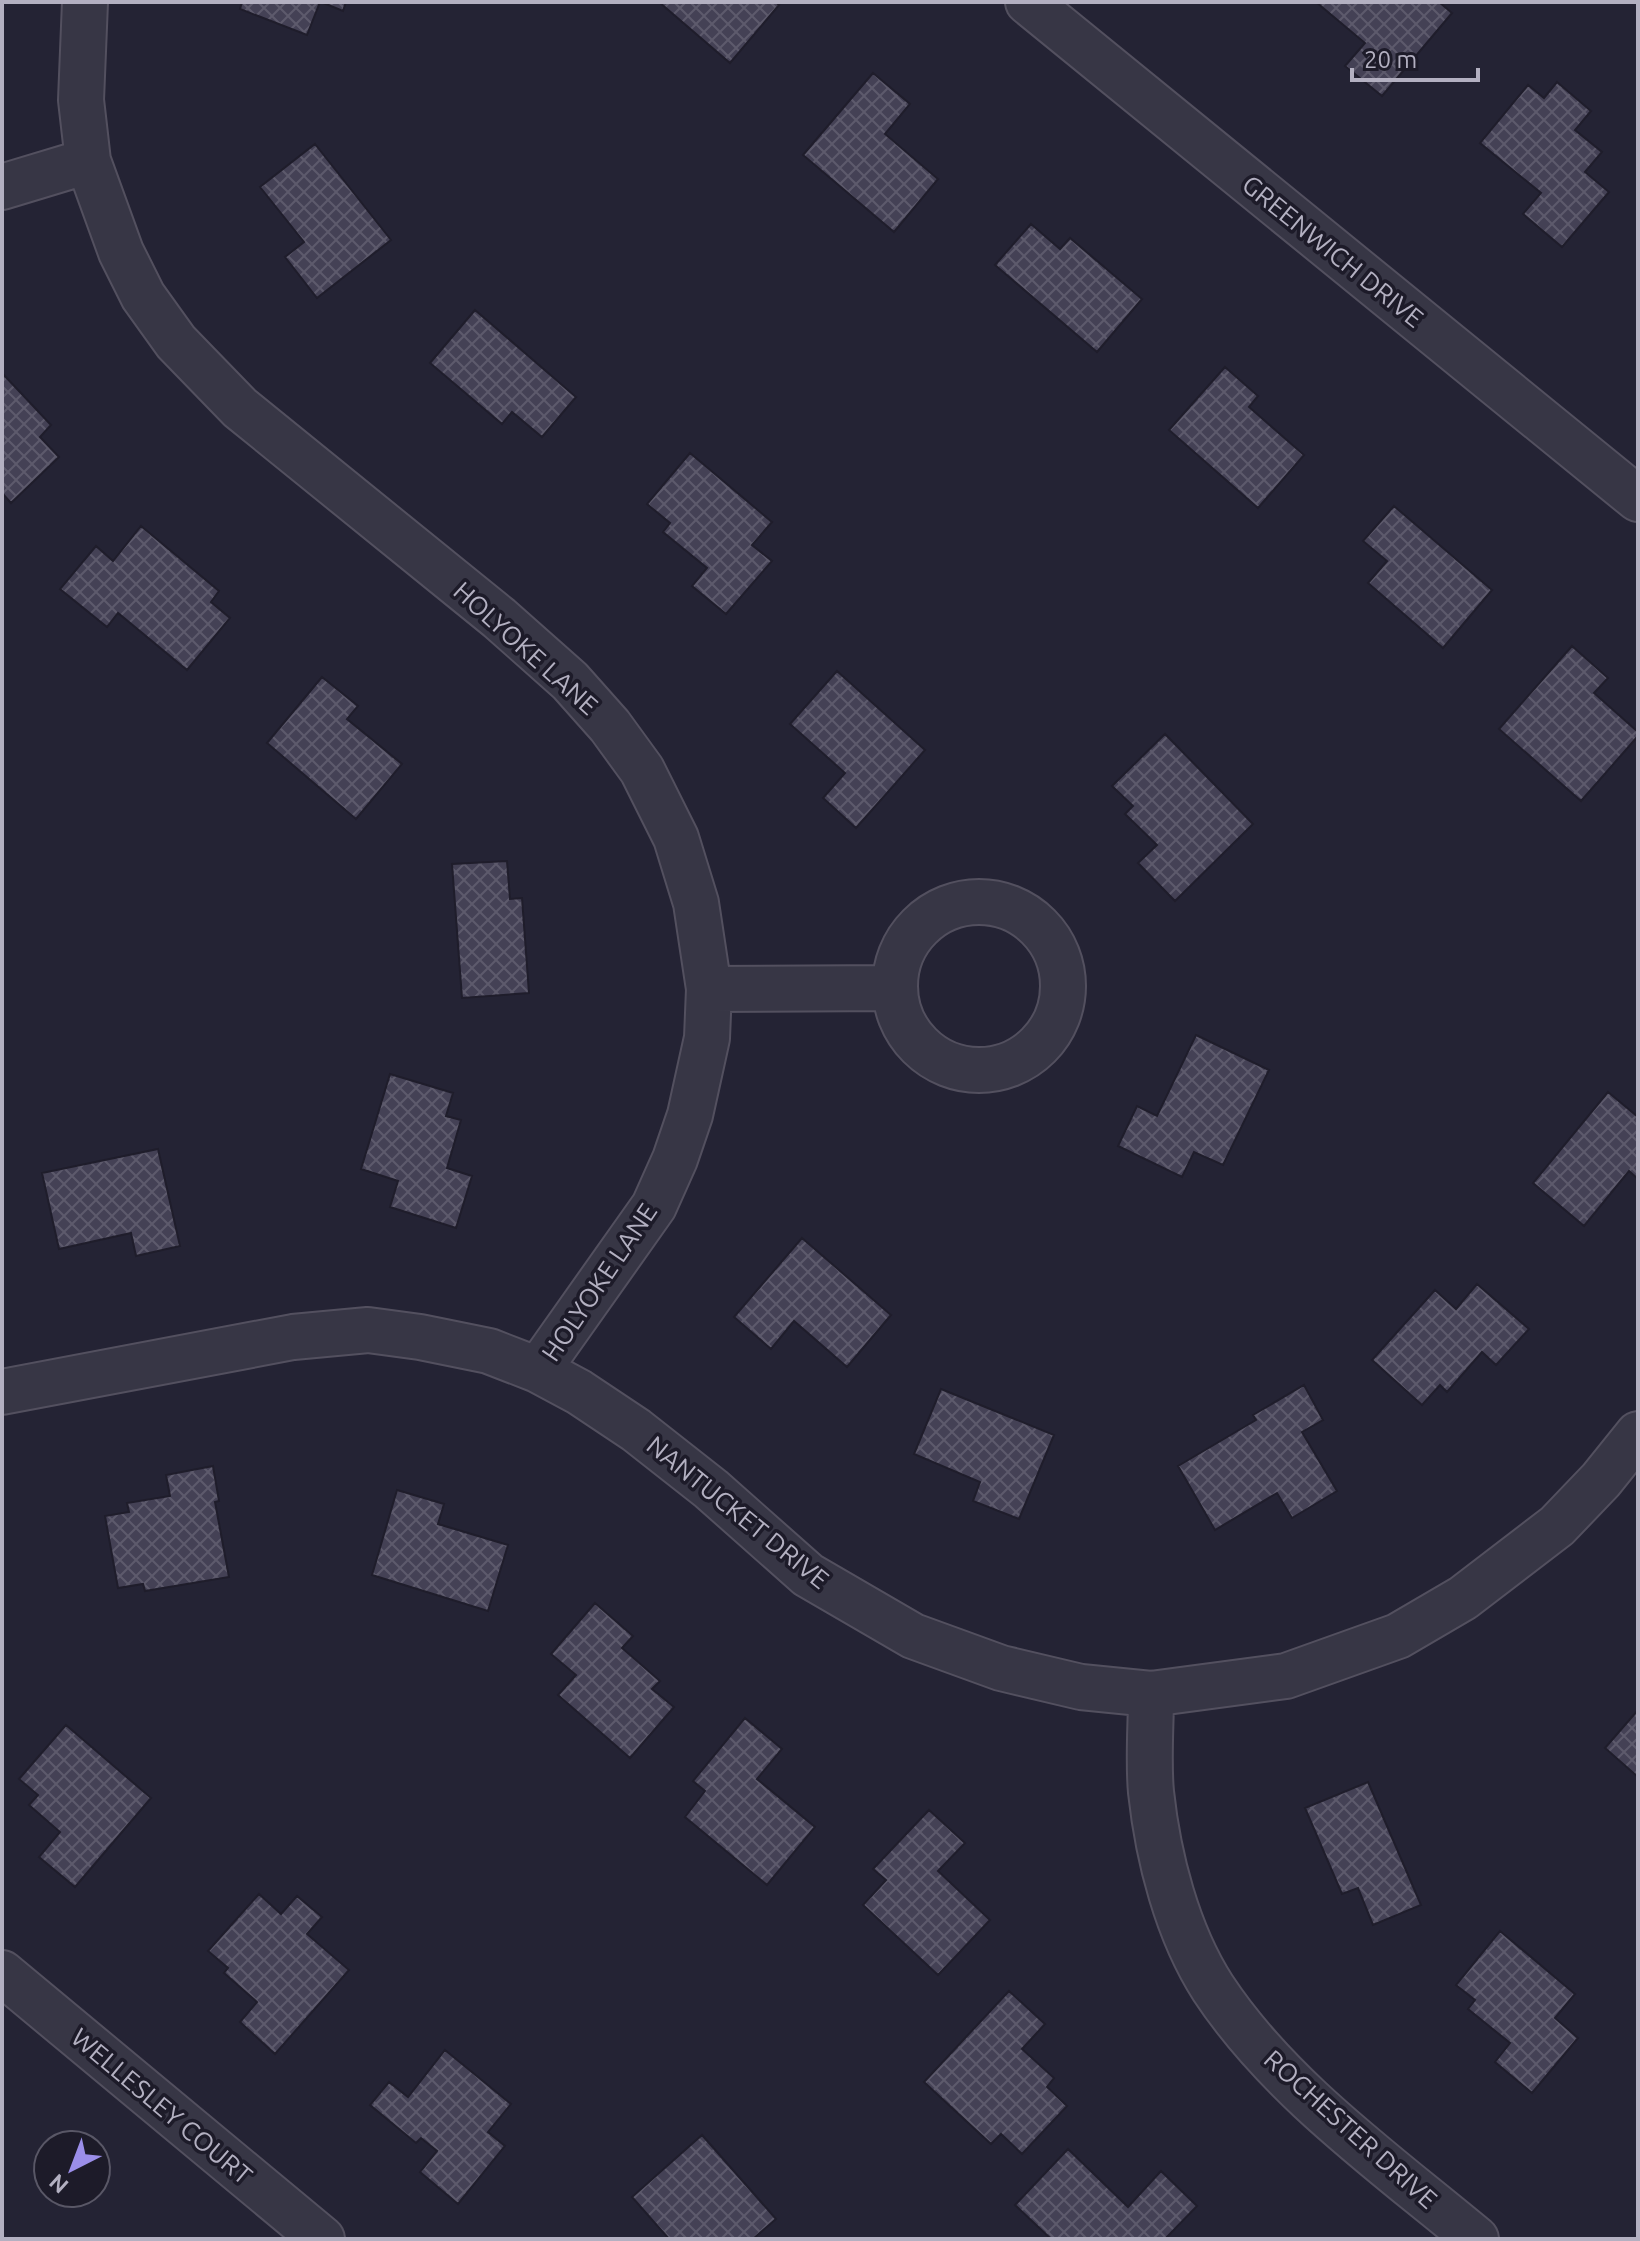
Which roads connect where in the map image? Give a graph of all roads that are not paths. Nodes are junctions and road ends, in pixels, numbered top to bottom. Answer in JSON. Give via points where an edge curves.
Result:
{"nodes":[{"id":1,"x":85,"y":2,"type":"edge"},
{"id":2,"x":1028,"y":2,"type":"edge"},
{"id":3,"x":88,"y":161,"type":"junction"},
{"id":4,"x":2,"y":187,"type":"edge"},
{"id":5,"x":1638,"y":499,"type":"edge"},
{"id":6,"x":894,"y":988,"type":"dead end"},
{"id":7,"x":709,"y":989,"type":"junction"},
{"id":8,"x":538,"y":1370,"type":"junction"},
{"id":9,"x":2,"y":1392,"type":"edge"},
{"id":10,"x":1638,"y":1434,"type":"edge"},
{"id":11,"x":1151,"y":1694,"type":"junction"},
{"id":12,"x":2,"y":1973,"type":"edge"},
{"id":13,"x":322,"y":2239,"type":"edge"},
{"id":14,"x":1476,"y":2239,"type":"edge"}],
"edges":[{"from":1,"to":3,"type":"street","name":"HOLYOKE LANE","via":[[81,100]]},
{"from":2,"to":5,"type":"street","name":"GREENWICH DRIVE"},
{"from":3,"to":4,"type":"street"},
{"from":3,"to":7,"type":"street","name":"HOLYOKE LANE","via":[[143,296],[212,382],[499,618],[570,681],[610,726],[642,770],[676,838],[696,903]]},
{"from":6,"to":7,"type":"street"},
{"from":7,"to":8,"type":"street","name":"HOLYOKE LANE","via":[[707,1038],[690,1115],[654,1206]]},
{"from":8,"to":9,"type":"street","name":"NANTUCKET DRIVE","via":[[489,1351],[368,1330],[293,1337]]},
{"from":8,"to":11,"type":"street","name":"NANTUCKET DRIVE","via":[[636,1430],[808,1575],[913,1636],[1001,1668],[1081,1687]]},
{"from":10,"to":11,"type":"street","name":"NANTUCKET DRIVE","via":[[1557,1526],[1463,1598],[1398,1636],[1286,1676]]},
{"from":11,"to":14,"type":"street","name":"ROCHESTER DRIVE","via":[[1151,1790],[1159,1838],[1171,1890],[1212,1986],[1250,2038],[1309,2098]]},
{"from":12,"to":13,"type":"street","name":"WELLESLEY COURT"}]}
